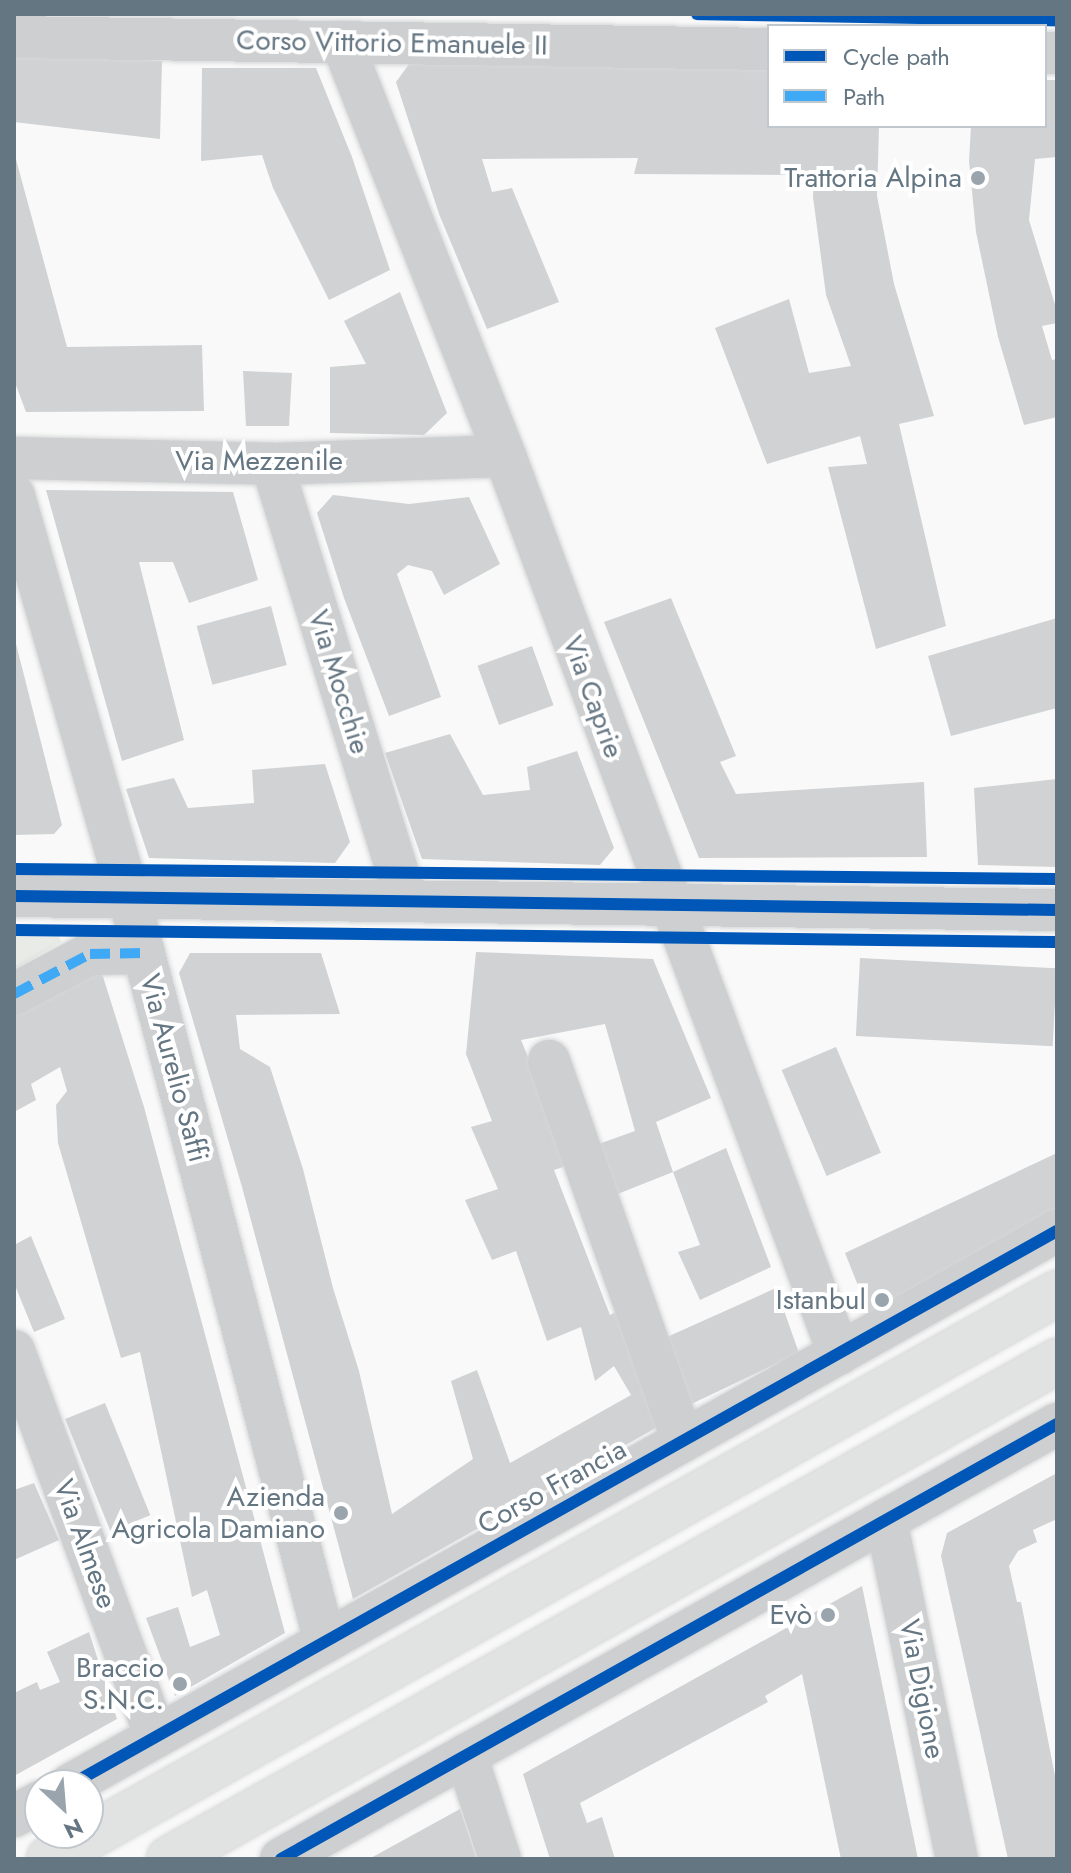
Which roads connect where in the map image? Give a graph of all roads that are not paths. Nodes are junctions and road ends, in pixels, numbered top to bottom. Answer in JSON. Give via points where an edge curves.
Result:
{"nodes":[{"id":1,"x":14,"y":37,"type":"edge"},
{"id":2,"x":342,"y":42,"type":"junction"},
{"id":3,"x":767,"y":49,"type":"edge"},
{"id":4,"x":505,"y":456,"type":"junction"},
{"id":5,"x":14,"y":458,"type":"edge"},
{"id":6,"x":272,"y":464,"type":"junction"},
{"id":7,"x":14,"y":496,"type":"edge"},
{"id":8,"x":14,"y":896,"type":"edge"},
{"id":9,"x":129,"y":897,"type":"junction"},
{"id":10,"x":406,"y":900,"type":"junction"},
{"id":11,"x":669,"y":903,"type":"junction"},
{"id":12,"x":1057,"y":910,"type":"edge"},
{"id":13,"x":144,"y":953,"type":"junction"},
{"id":14,"x":14,"y":994,"type":"edge"},
{"id":15,"x":549,"y":1061,"type":"dead end"},
{"id":16,"x":1057,"y":1231,"type":"edge"},
{"id":17,"x":1057,"y":1293,"type":"edge"},
{"id":18,"x":14,"y":1351,"type":"edge"},
{"id":19,"x":839,"y":1354,"type":"junction"},
{"id":20,"x":1057,"y":1361,"type":"edge"},
{"id":21,"x":1057,"y":1424,"type":"edge"},
{"id":22,"x":683,"y":1441,"type":"junction"},
{"id":23,"x":886,"y":1520,"type":"junction"},
{"id":24,"x":325,"y":1642,"type":"junction"},
{"id":25,"x":156,"y":1737,"type":"junction"},
{"id":26,"x":466,"y":1755,"type":"junction"},
{"id":27,"x":99,"y":1769,"type":"edge"},
{"id":28,"x":49,"y":1859,"type":"edge"},
{"id":29,"x":169,"y":1859,"type":"edge"},
{"id":30,"x":281,"y":1859,"type":"edge"},
{"id":31,"x":500,"y":1859,"type":"edge"},
{"id":32,"x":957,"y":1859,"type":"edge"}],
"edges":[{"from":1,"to":2,"type":"street","name":"Corso Vittorio Emanuele II"},
{"from":2,"to":3,"type":"street","name":"Corso Vittorio Emanuele II"},
{"from":2,"to":4,"type":"street","name":"Via Caprie"},
{"from":4,"to":6,"type":"street","name":"Via Mezzenile"},
{"from":4,"to":11,"type":"street","name":"Via Caprie"},
{"from":5,"to":6,"type":"street","name":"Via Mezzenile"},
{"from":6,"to":10,"type":"street","name":"Via Mocchie"},
{"from":7,"to":9,"type":"street","name":"Via Aurelio Saffi"},
{"from":8,"to":9,"type":"street"},
{"from":9,"to":10,"type":"street"},
{"from":9,"to":13,"type":"street","name":"Via Aurelio Saffi"},
{"from":10,"to":11,"type":"street"},
{"from":11,"to":12,"type":"street"},
{"from":11,"to":19,"type":"street","name":"Via Caprie"},
{"from":13,"to":14,"type":"street","via":[[90,954]]},
{"from":13,"to":24,"type":"street","name":"Via Aurelio Saffi"},
{"from":15,"to":22,"type":"street"},
{"from":16,"to":19,"type":"street","name":"Corso Francia"},
{"from":17,"to":28,"type":"main road"},
{"from":18,"to":25,"type":"street","name":"Via Almese"},
{"from":19,"to":22,"type":"street","name":"Corso Francia"},
{"from":20,"to":29,"type":"main road"},
{"from":21,"to":23,"type":"street"},
{"from":22,"to":24,"type":"street","name":"Corso Francia"},
{"from":23,"to":26,"type":"street"},
{"from":23,"to":32,"type":"street","name":"Via Digione"},
{"from":24,"to":25,"type":"street","name":"Corso Francia"},
{"from":25,"to":27,"type":"street","name":"Corso Francia"},
{"from":26,"to":30,"type":"street"},
{"from":26,"to":31,"type":"street"}]}
